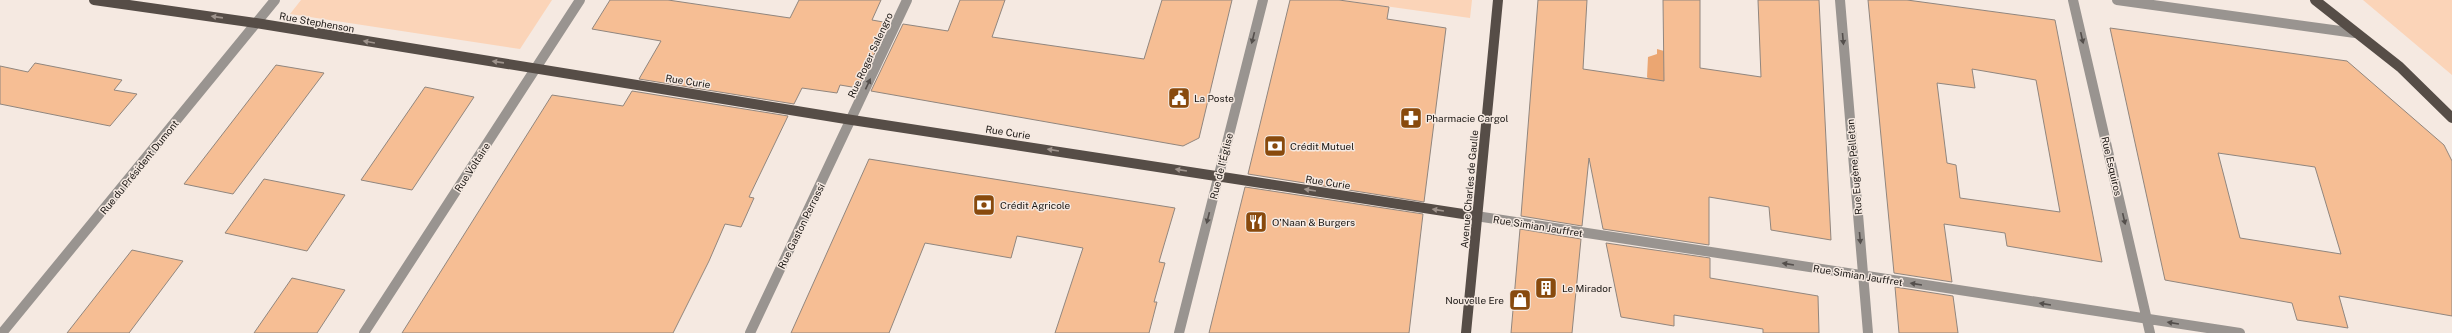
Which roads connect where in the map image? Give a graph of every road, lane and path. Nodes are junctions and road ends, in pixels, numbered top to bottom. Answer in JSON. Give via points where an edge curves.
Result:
{"nodes":[{"id":1,"x":94,"y":0,"type":"edge"},
{"id":2,"x":275,"y":0,"type":"edge"},
{"id":3,"x":580,"y":0,"type":"edge"},
{"id":4,"x":907,"y":0,"type":"edge"},
{"id":5,"x":1263,"y":0,"type":"edge"},
{"id":6,"x":1498,"y":0,"type":"edge"},
{"id":7,"x":1840,"y":0,"type":"edge"},
{"id":8,"x":2073,"y":0,"type":"edge"},
{"id":9,"x":2117,"y":0,"type":"edge"},
{"id":10,"x":2316,"y":0,"type":"edge"},
{"id":11,"x":256,"y":23,"type":"junction"},
{"id":12,"x":2355,"y":33,"type":"junction"},
{"id":13,"x":536,"y":67,"type":"junction"},
{"id":14,"x":2452,"y":118,"type":"edge"},
{"id":15,"x":852,"y":120,"type":"junction"},
{"id":16,"x":1219,"y":176,"type":"junction"},
{"id":17,"x":1476,"y":216,"type":"junction"},
{"id":18,"x":1863,"y":276,"type":"junction"},
{"id":19,"x":2147,"y":319,"type":"junction"},
{"id":20,"x":2,"y":333,"type":"edge"},
{"id":21,"x":364,"y":333,"type":"edge"},
{"id":22,"x":750,"y":333,"type":"edge"},
{"id":23,"x":1179,"y":333,"type":"edge"},
{"id":24,"x":1466,"y":333,"type":"edge"},
{"id":25,"x":1868,"y":333,"type":"edge"},
{"id":26,"x":2150,"y":333,"type":"edge"},
{"id":27,"x":2240,"y":333,"type":"edge"}],
"edges":[{"from":11,"to":1,"type":"main road","name":"Rue Stephenson","one_way":true},
{"from":2,"to":11,"type":"street","name":"Rue du Président Dumont"},
{"from":3,"to":13,"type":"street","name":"Rue Voltaire"},
{"from":15,"to":4,"type":"street","name":"Rue Roger Salengro","one_way":true},
{"from":5,"to":16,"type":"street","name":"Rue de l'Église","one_way":true},
{"from":6,"to":17,"type":"main road","name":"Avenue Charles de Gaulle"},
{"from":7,"to":18,"type":"street","name":"Rue Eugène Pelletan","one_way":true},
{"from":8,"to":19,"type":"street","name":"Rue Esquiros","one_way":true},
{"from":9,"to":12,"type":"street"},
{"from":10,"to":12,"type":"main road"},
{"from":13,"to":11,"type":"main road","name":"Rue Stephenson","one_way":true,"via":[[414,50]]},
{"from":11,"to":20,"type":"street","name":"Rue du Président Dumont"},
{"from":12,"to":14,"type":"main road","via":[[2400,67]]},
{"from":13,"to":15,"type":"main road","name":"Rue Curie"},
{"from":13,"to":21,"type":"street","name":"Rue Voltaire"},
{"from":16,"to":15,"type":"main road","name":"Rue Curie","one_way":true},
{"from":15,"to":22,"type":"street","name":"Rue Gaston Perrassi"},
{"from":17,"to":16,"type":"main road","name":"Rue Curie","one_way":true},
{"from":16,"to":23,"type":"street","name":"Rue de l'Église","one_way":true},
{"from":18,"to":17,"type":"street","name":"Rue Simian Jauffret","one_way":true},
{"from":17,"to":24,"type":"main road","name":"Avenue Charles de Gaulle"},
{"from":19,"to":18,"type":"street","name":"Rue Simian Jauffret","one_way":true},
{"from":18,"to":25,"type":"street","name":"Rue Eugène Pelletan"},
{"from":19,"to":26,"type":"street","name":"Rue Esquiros"},
{"from":27,"to":19,"type":"street","name":"Rue Simian Jauffret","one_way":true}]}
